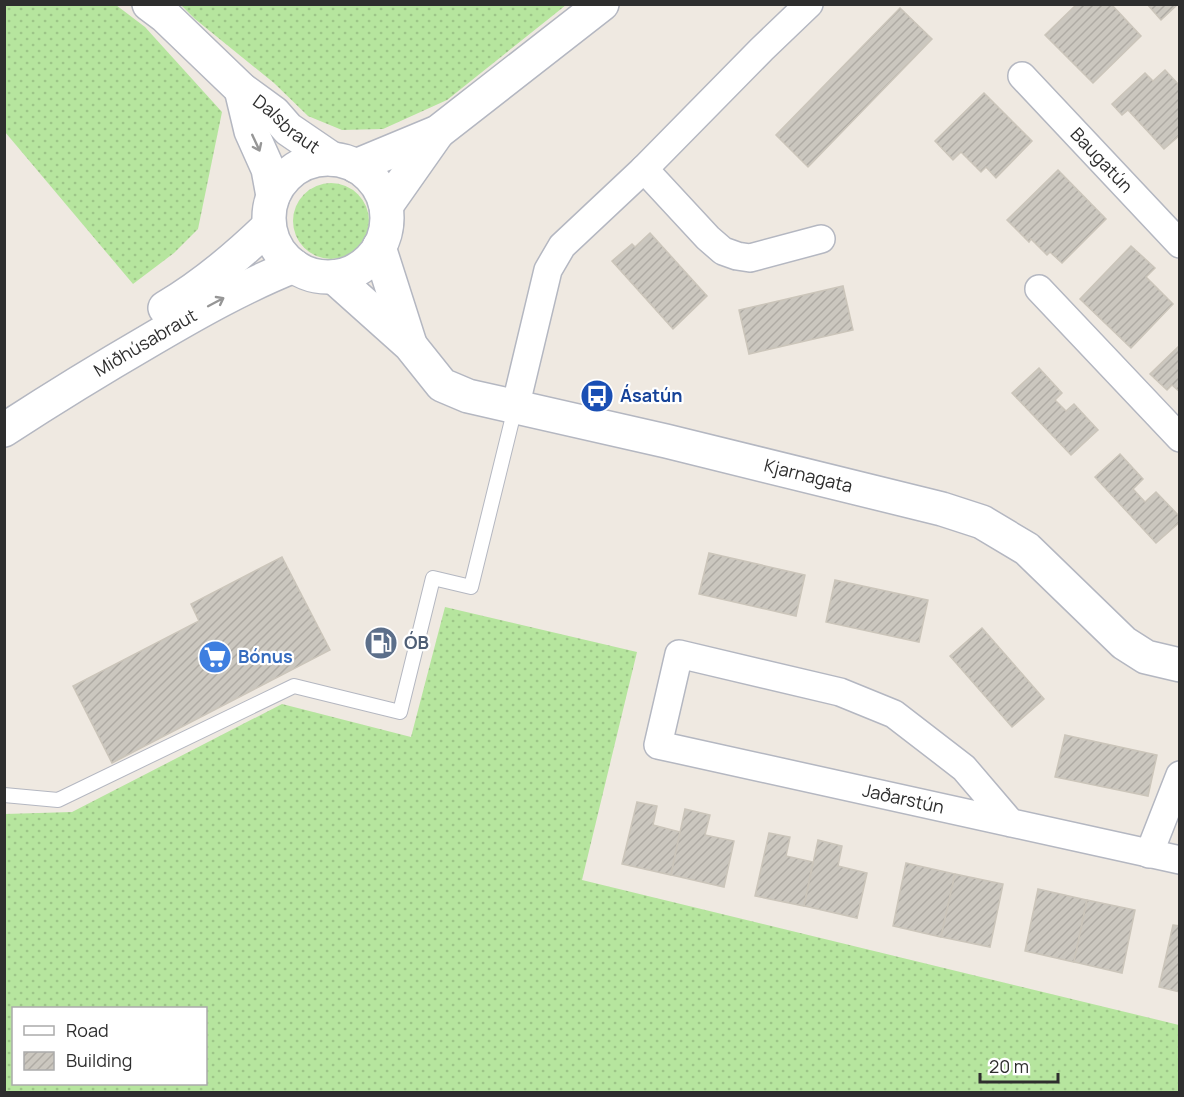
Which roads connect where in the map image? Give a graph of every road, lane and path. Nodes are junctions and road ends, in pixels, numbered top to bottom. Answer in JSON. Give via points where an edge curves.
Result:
{"nodes":[{"id":1,"x":149,"y":4,"type":"edge"},
{"id":2,"x":602,"y":4,"type":"edge"},
{"id":3,"x":809,"y":4,"type":"edge"},
{"id":4,"x":1022,"y":76,"type":"dead end"},
{"id":5,"x":241,"y":89,"type":"junction"},
{"id":6,"x":438,"y":132,"type":"junction"},
{"id":7,"x":344,"y":163,"type":"junction"},
{"id":8,"x":644,"y":169,"type":"junction"},
{"id":9,"x":386,"y":206,"type":"junction"},
{"id":10,"x":271,"y":211,"type":"junction"},
{"id":11,"x":821,"y":239,"type":"dead end"},
{"id":12,"x":1179,"y":244,"type":"edge"},
{"id":13,"x":379,"y":247,"type":"junction"},
{"id":14,"x":294,"y":266,"type":"junction"},
{"id":15,"x":334,"y":277,"type":"junction"},
{"id":16,"x":1039,"y":289,"type":"dead end"},
{"id":17,"x":411,"y":345,"type":"junction"},
{"id":18,"x":4,"y":408,"type":"edge"},
{"id":19,"x":515,"y":408,"type":"junction"},
{"id":20,"x":4,"y":430,"type":"edge"},
{"id":21,"x":1179,"y":438,"type":"edge"},
{"id":22,"x":1179,"y":665,"type":"edge"},
{"id":23,"x":1179,"y":775,"type":"edge"},
{"id":24,"x":4,"y":795,"type":"edge"},
{"id":25,"x":1011,"y":823,"type":"junction"},
{"id":26,"x":1149,"y":854,"type":"junction"},
{"id":27,"x":1179,"y":860,"type":"edge"}],
"edges":[{"from":1,"to":5,"type":"street","name":"Dalsbraut"},
{"from":2,"to":6,"type":"street"},
{"from":3,"to":8,"type":"street"},
{"from":4,"to":12,"type":"street","name":"Baugatún"},
{"from":5,"to":7,"type":"street","name":"Dalsbraut","via":[[274,112],[288,129]]},
{"from":5,"to":10,"type":"street","name":"Dalsbraut","one_way":true,"via":[[251,131],[268,169]]},
{"from":6,"to":7,"type":"street"},
{"from":6,"to":9,"type":"street"},
{"from":7,"to":9,"type":"street","via":[[375,182]]},
{"from":7,"to":10,"type":"street","via":[[312,161],[295,169],[282,181]]},
{"from":8,"to":11,"type":"street","via":[[723,251],[750,258]]},
{"from":8,"to":19,"type":"street","via":[[562,246],[548,270]]},
{"from":9,"to":13,"type":"street","via":[[386,227]]},
{"from":10,"to":14,"type":"street","via":[[278,248]]},
{"from":10,"to":18,"type":"street","name":"Miðhúsabraut","via":[[234,260],[190,293]]},
{"from":13,"to":15,"type":"street","via":[[361,267]]},
{"from":13,"to":17,"type":"street","name":"Kjarnagata"},
{"from":14,"to":15,"type":"street","via":[[316,276]]},
{"from":20,"to":14,"type":"street","name":"Miðhúsabraut","one_way":true,"via":[[196,313]]},
{"from":15,"to":17,"type":"street","name":"Kjarnagata"},
{"from":16,"to":21,"type":"street"},
{"from":17,"to":19,"type":"street","name":"Kjarnagata","via":[[442,385]]},
{"from":19,"to":22,"type":"street","name":"Kjarnagata","via":[[677,444],[982,522],[1027,549],[1124,643],[1146,657]]},
{"from":19,"to":24,"type":"lane","via":[[471,587],[433,578],[400,712],[294,686],[58,800]]},
{"from":23,"to":26,"type":"street"},
{"from":25,"to":25,"type":"street","name":"Jaðarstún","via":[[658,746],[679,654],[840,692],[894,714],[963,768]]},
{"from":25,"to":26,"type":"street","name":"Jaðarstún"},
{"from":26,"to":27,"type":"street","name":"Jaðarstún"}]}
